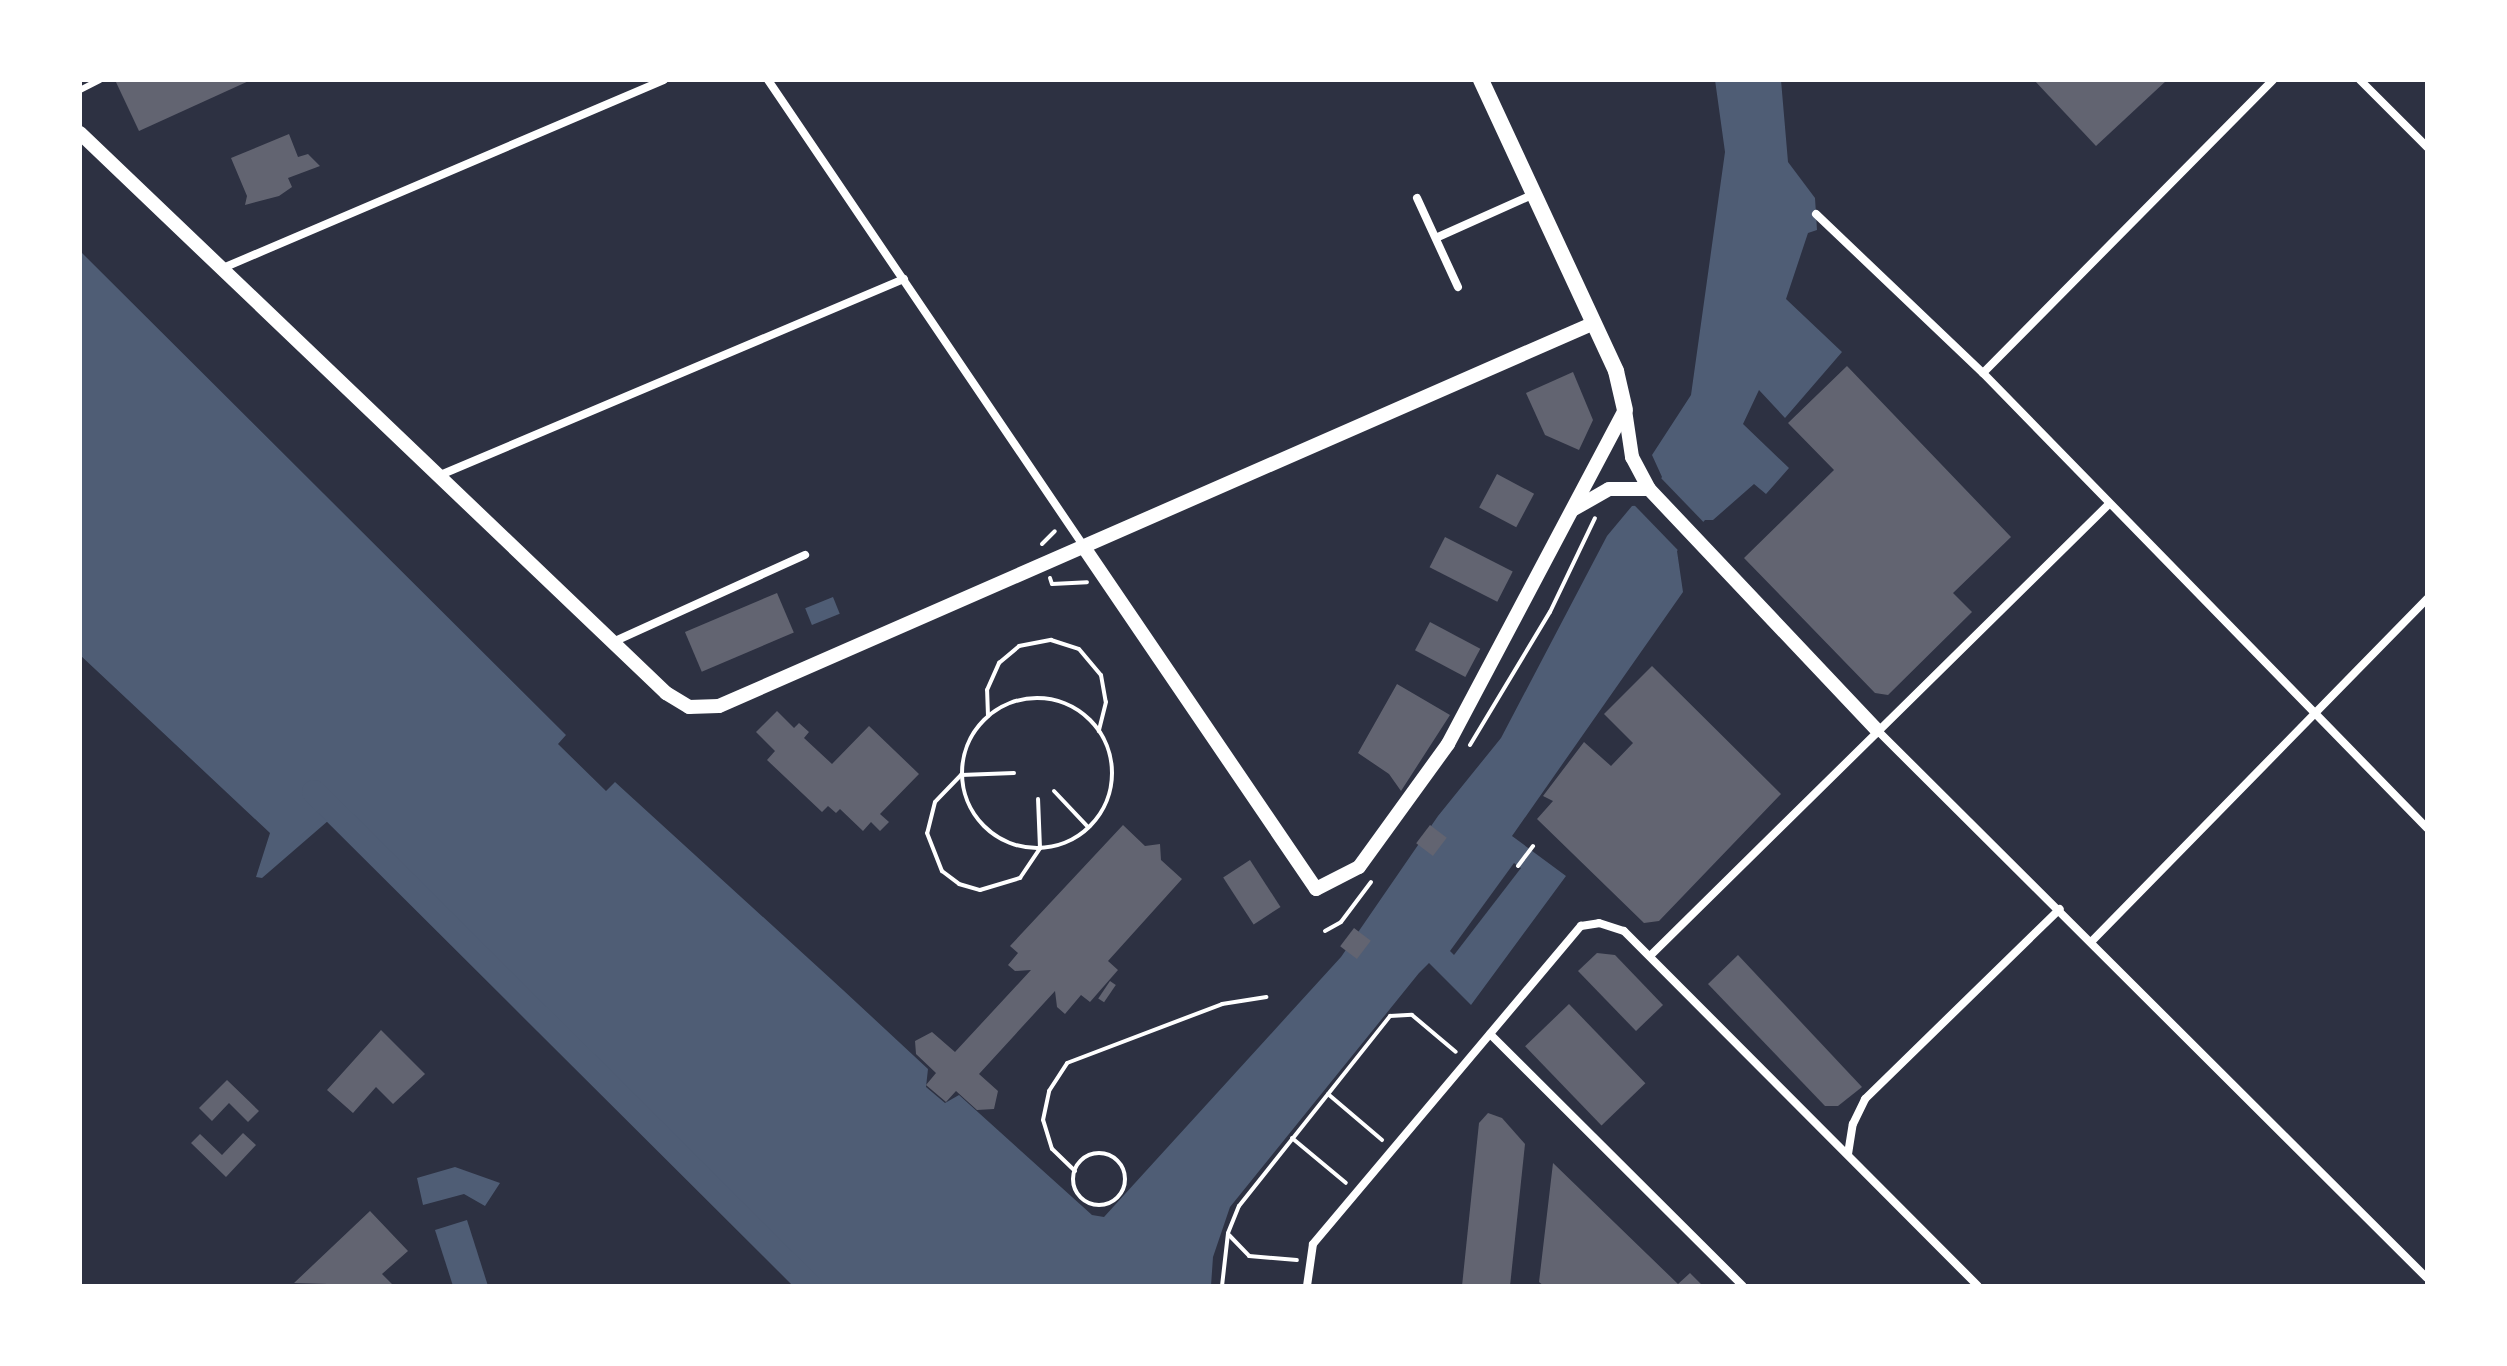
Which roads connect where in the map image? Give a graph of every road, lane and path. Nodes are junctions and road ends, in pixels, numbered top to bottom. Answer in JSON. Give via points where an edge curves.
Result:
{"nodes":[{"id":1,"x":100,"y":80,"type":"edge"},
{"id":2,"x":664,"y":80,"type":"edge"},
{"id":3,"x":768,"y":80,"type":"edge"},
{"id":4,"x":1481,"y":80,"type":"edge"},
{"id":5,"x":2273,"y":80,"type":"edge"},
{"id":6,"x":2360,"y":80,"type":"edge"},
{"id":7,"x":80,"y":90,"type":"edge"},
{"id":8,"x":80,"y":133,"type":"edge"},
{"id":9,"x":2427,"y":147,"type":"edge"},
{"id":10,"x":1535,"y":193,"type":"junction"},
{"id":11,"x":1417,"y":198,"type":"dead end"},
{"id":12,"x":1816,"y":214,"type":"dead end"},
{"id":13,"x":1438,"y":237,"type":"junction"},
{"id":14,"x":223,"y":268,"type":"junction"},
{"id":15,"x":904,"y":279,"type":"junction"},
{"id":16,"x":1458,"y":287,"type":"dead end"},
{"id":17,"x":1594,"y":323,"type":"junction"},
{"id":18,"x":1983,"y":373,"type":"junction"},
{"id":19,"x":1625,"y":410,"type":"junction"},
{"id":20,"x":437,"y":477,"type":"junction"},
{"id":21,"x":1649,"y":489,"type":"junction"},
{"id":22,"x":2109,"y":504,"type":"junction"},
{"id":23,"x":1572,"y":510,"type":"junction"},
{"id":24,"x":1065,"y":520,"type":"junction"},
{"id":25,"x":1085,"y":549,"type":"junction"},
{"id":26,"x":805,"y":555,"type":"dead end"},
{"id":27,"x":1045,"y":566,"type":"junction"},
{"id":28,"x":1103,"y":575,"type":"junction"},
{"id":29,"x":2427,"y":599,"type":"edge"},
{"id":30,"x":613,"y":642,"type":"junction"},
{"id":31,"x":2315,"y":712,"type":"junction"},
{"id":32,"x":988,"y":716,"type":"junction"},
{"id":33,"x":1877,"y":730,"type":"junction"},
{"id":34,"x":1099,"y":731,"type":"junction"},
{"id":35,"x":1014,"y":773,"type":"dead end"},
{"id":36,"x":961,"y":775,"type":"junction"},
{"id":37,"x":1054,"y":791,"type":"dead end"},
{"id":38,"x":1038,"y":799,"type":"dead end"},
{"id":39,"x":1088,"y":827,"type":"junction"},
{"id":40,"x":2427,"y":828,"type":"edge"},
{"id":41,"x":1533,"y":846,"type":"dead end"},
{"id":42,"x":1040,"y":848,"type":"junction"},
{"id":43,"x":1518,"y":866,"type":"dead end"},
{"id":44,"x":2060,"y":909,"type":"junction"},
{"id":45,"x":2092,"y":941,"type":"junction"},
{"id":46,"x":1650,"y":956,"type":"junction"},
{"id":47,"x":1266,"y":997,"type":"dead end"},
{"id":48,"x":1490,"y":1034,"type":"junction"},
{"id":49,"x":1466,"y":1062,"type":"junction"},
{"id":50,"x":1327,"y":1093,"type":"junction"},
{"id":51,"x":1292,"y":1138,"type":"junction"},
{"id":52,"x":1394,"y":1149,"type":"junction"},
{"id":53,"x":1848,"y":1154,"type":"junction"},
{"id":54,"x":1075,"y":1171,"type":"junction"},
{"id":55,"x":1357,"y":1192,"type":"junction"},
{"id":56,"x":1228,"y":1233,"type":"junction"},
{"id":57,"x":1307,"y":1259,"type":"junction"},
{"id":58,"x":2427,"y":1278,"type":"edge"},
{"id":59,"x":1306,"y":1282,"type":"edge"},
{"id":60,"x":1222,"y":1286,"type":"edge"},
{"id":61,"x":1743,"y":1286,"type":"edge"},
{"id":62,"x":1978,"y":1286,"type":"edge"}],
"edges":[{"from":1,"to":7,"type":"lane"},
{"from":2,"to":14,"type":"street"},
{"from":3,"to":15,"type":"street"},
{"from":4,"to":10,"type":"main road"},
{"from":5,"to":18,"type":"street"},
{"from":6,"to":9,"type":"street"},
{"from":8,"to":14,"type":"street"},
{"from":10,"to":13,"type":"street"},
{"from":10,"to":17,"type":"main road"},
{"from":11,"to":13,"type":"street"},
{"from":12,"to":18,"type":"street"},
{"from":13,"to":16,"type":"street"},
{"from":14,"to":20,"type":"street"},
{"from":15,"to":20,"type":"street"},
{"from":15,"to":24,"type":"street"},
{"from":17,"to":19,"type":"main road","via":[[1616,371]]},
{"from":17,"to":25,"type":"street"},
{"from":18,"to":22,"type":"street"},
{"from":19,"to":21,"type":"street","via":[[1632,457]]},
{"from":19,"to":23,"type":"street"},
{"from":20,"to":30,"type":"street"},
{"from":21,"to":23,"type":"street","via":[[1609,489]]},
{"from":21,"to":33,"type":"street"},
{"from":22,"to":31,"type":"street"},
{"from":22,"to":33,"type":"street"},
{"from":23,"to":28,"type":"street","via":[[1448,744],[1359,867],[1316,889]]},
{"from":24,"to":25,"type":"street"},
{"from":24,"to":27,"type":"path","via":[[1038,549]]},
{"from":25,"to":27,"type":"street"},
{"from":25,"to":28,"type":"street"},
{"from":26,"to":30,"type":"street"},
{"from":27,"to":28,"type":"path","via":[[1052,584],[1078,586]]},
{"from":27,"to":30,"type":"street","via":[[704,708],[689,707],[666,693]]},
{"from":29,"to":31,"type":"street"},
{"from":31,"to":40,"type":"street"},
{"from":31,"to":45,"type":"street"},
{"from":32,"to":34,"type":"path","via":[[1014,701],[1048,699],[1074,708]]},
{"from":32,"to":34,"type":"path","via":[[987,690],[999,663],[1026,643],[1051,640],[1079,649],[1101,675],[1106,702]]},
{"from":32,"to":36,"type":"path","via":[[969,740]]},
{"from":33,"to":44,"type":"street"},
{"from":33,"to":46,"type":"street"},
{"from":34,"to":39,"type":"path","via":[[1111,760],[1111,784]]},
{"from":35,"to":36,"type":"path"},
{"from":36,"to":42,"type":"path","via":[[966,799],[985,827],[1011,843]]},
{"from":36,"to":42,"type":"path","via":[[935,802],[928,822],[931,853],[945,875],[969,888],[1001,888],[1028,871]]},
{"from":37,"to":39,"type":"path"},
{"from":38,"to":42,"type":"path"},
{"from":39,"to":42,"type":"path","via":[[1068,841]]},
{"from":41,"to":43,"type":"path"},
{"from":44,"to":45,"type":"street"},
{"from":44,"to":53,"type":"street","via":[[1865,1099],[1853,1124]]},
{"from":45,"to":58,"type":"street"},
{"from":46,"to":48,"type":"street","via":[[1624,931],[1599,923],[1581,926]]},
{"from":46,"to":53,"type":"street"},
{"from":47,"to":54,"type":"path","via":[[1222,1004],[1067,1063],[1049,1091],[1043,1120],[1052,1149]]},
{"from":48,"to":49,"type":"street"},
{"from":48,"to":61,"type":"street"},
{"from":49,"to":50,"type":"path","via":[[1425,1023],[1401,1013],[1390,1016]]},
{"from":49,"to":52,"type":"street"},
{"from":50,"to":51,"type":"path"},
{"from":50,"to":52,"type":"path"},
{"from":51,"to":55,"type":"path"},
{"from":51,"to":56,"type":"path","via":[[1239,1206]]},
{"from":52,"to":55,"type":"street"},
{"from":53,"to":62,"type":"street"},
{"from":54,"to":54,"type":"path","via":[[1089,1155],[1107,1154],[1123,1169],[1123,1189],[1111,1202],[1090,1203],[1077,1192]]},
{"from":55,"to":57,"type":"street","via":[[1313,1244]]},
{"from":56,"to":57,"type":"path","via":[[1249,1256]]},
{"from":56,"to":60,"type":"path"},
{"from":57,"to":59,"type":"street"}]}
